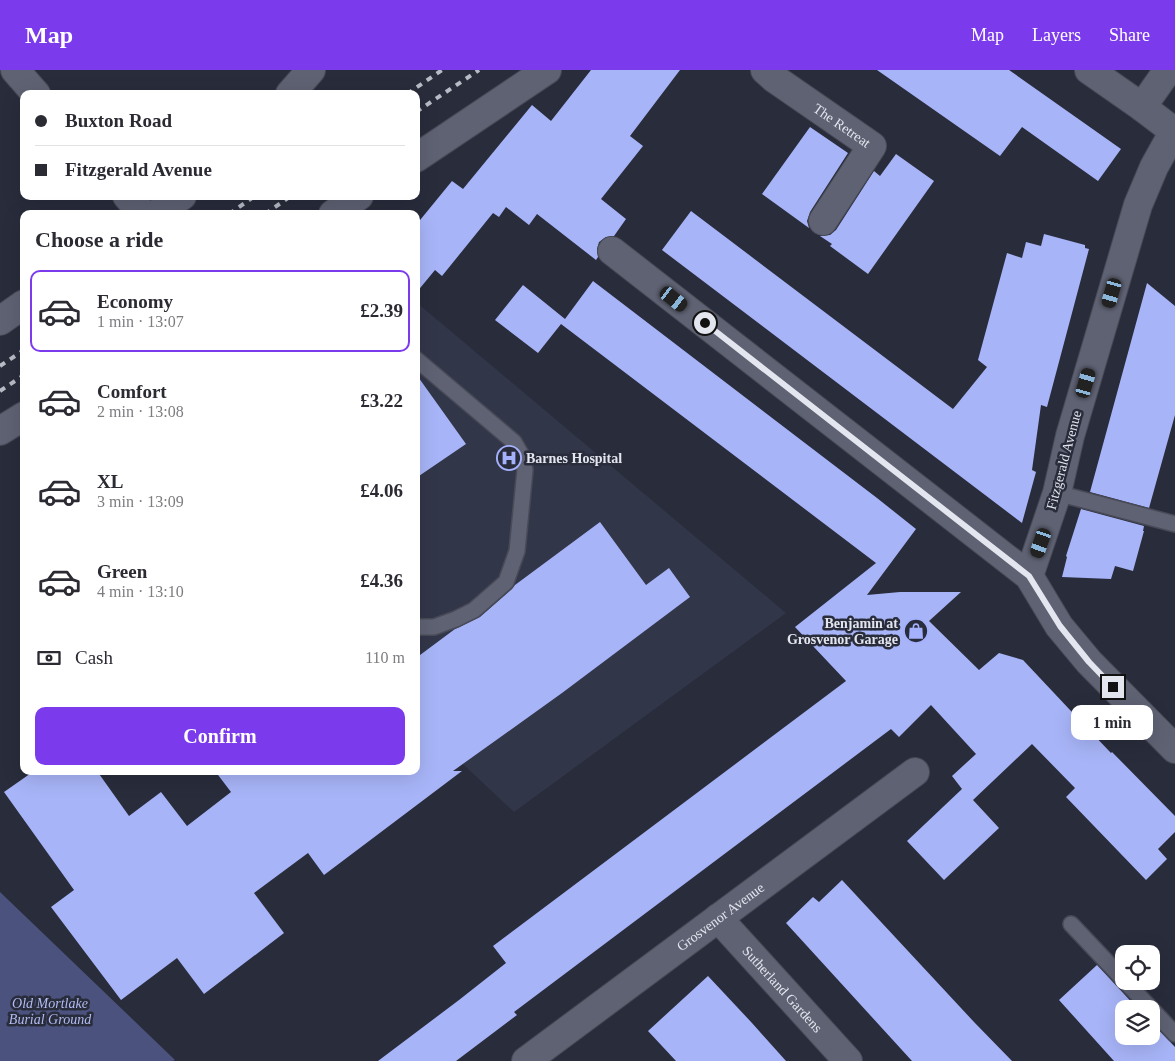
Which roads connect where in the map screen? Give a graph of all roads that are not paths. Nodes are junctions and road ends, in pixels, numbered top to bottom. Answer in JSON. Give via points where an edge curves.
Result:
{"nodes":[{"id":1,"x":15,"y":70,"type":"edge"},
{"id":2,"x":311,"y":70,"type":"edge"},
{"id":3,"x":547,"y":70,"type":"edge"},
{"id":4,"x":765,"y":70,"type":"edge"},
{"id":5,"x":1090,"y":70,"type":"edge"},
{"id":6,"x":1168,"y":70,"type":"edge"},
{"id":7,"x":32,"y":90,"type":"edge"},
{"id":8,"x":294,"y":90,"type":"edge"},
{"id":9,"x":1142,"y":107,"type":"junction"},
{"id":10,"x":1175,"y":131,"type":"edge"},
{"id":11,"x":420,"y":155,"type":"edge"},
{"id":12,"x":131,"y":200,"type":"edge"},
{"id":13,"x":176,"y":200,"type":"edge"},
{"id":14,"x":353,"y":200,"type":"edge"},
{"id":15,"x":139,"y":210,"type":"edge"},
{"id":16,"x":162,"y":210,"type":"edge"},
{"id":17,"x":339,"y":210,"type":"edge"},
{"id":18,"x":823,"y":221,"type":"dead end"},
{"id":19,"x":612,"y":251,"type":"dead end"},
{"id":20,"x":20,"y":307,"type":"edge"},
{"id":21,"x":0,"y":320,"type":"edge"},
{"id":22,"x":420,"y":362,"type":"edge"},
{"id":23,"x":20,"y":418,"type":"edge"},
{"id":24,"x":0,"y":431,"type":"edge"},
{"id":25,"x":1057,"y":493,"type":"junction"},
{"id":26,"x":1175,"y":524,"type":"edge"},
{"id":27,"x":1029,"y":576,"type":"junction"},
{"id":28,"x":420,"y":627,"type":"edge"},
{"id":29,"x":1175,"y":749,"type":"edge"},
{"id":30,"x":914,"y":772,"type":"dead end"},
{"id":31,"x":718,"y":918,"type":"junction"},
{"id":32,"x":1071,"y":924,"type":"dead end"},
{"id":33,"x":1115,"y":970,"type":"edge"},
{"id":34,"x":1133,"y":990,"type":"edge"},
{"id":35,"x":1175,"y":1034,"type":"edge"},
{"id":36,"x":526,"y":1061,"type":"edge"},
{"id":37,"x":848,"y":1061,"type":"edge"}],
"edges":[{"from":1,"to":7,"type":"street"},
{"from":2,"to":8,"type":"street"},
{"from":3,"to":11,"type":"street"},
{"from":4,"to":18,"type":"street","name":"The Retreat","via":[[872,146]]},
{"from":5,"to":9,"type":"street"},
{"from":6,"to":9,"type":"street"},
{"from":9,"to":10,"type":"street"},
{"from":10,"to":25,"type":"street","name":"Fitzgerald Avenue","via":[[1154,167],[1138,205],[1070,436]]},
{"from":12,"to":15,"type":"street"},
{"from":13,"to":16,"type":"street"},
{"from":14,"to":17,"type":"street"},
{"from":19,"to":27,"type":"street"},
{"from":20,"to":21,"type":"street"},
{"from":22,"to":28,"type":"lane","via":[[514,442],[525,470],[517,552],[506,582],[474,610],[456,620],[434,627]]},
{"from":23,"to":24,"type":"street"},
{"from":25,"to":26,"type":"lane"},
{"from":25,"to":27,"type":"street","name":"Fitzgerald Avenue"},
{"from":27,"to":29,"type":"street","via":[[1060,626],[1089,662]]},
{"from":30,"to":31,"type":"street","name":"Grosvenor Avenue"},
{"from":31,"to":36,"type":"street","name":"Grosvenor Avenue"},
{"from":31,"to":37,"type":"street","name":"Sutherland Gardens"},
{"from":32,"to":33,"type":"lane"},
{"from":34,"to":35,"type":"lane"}]}
